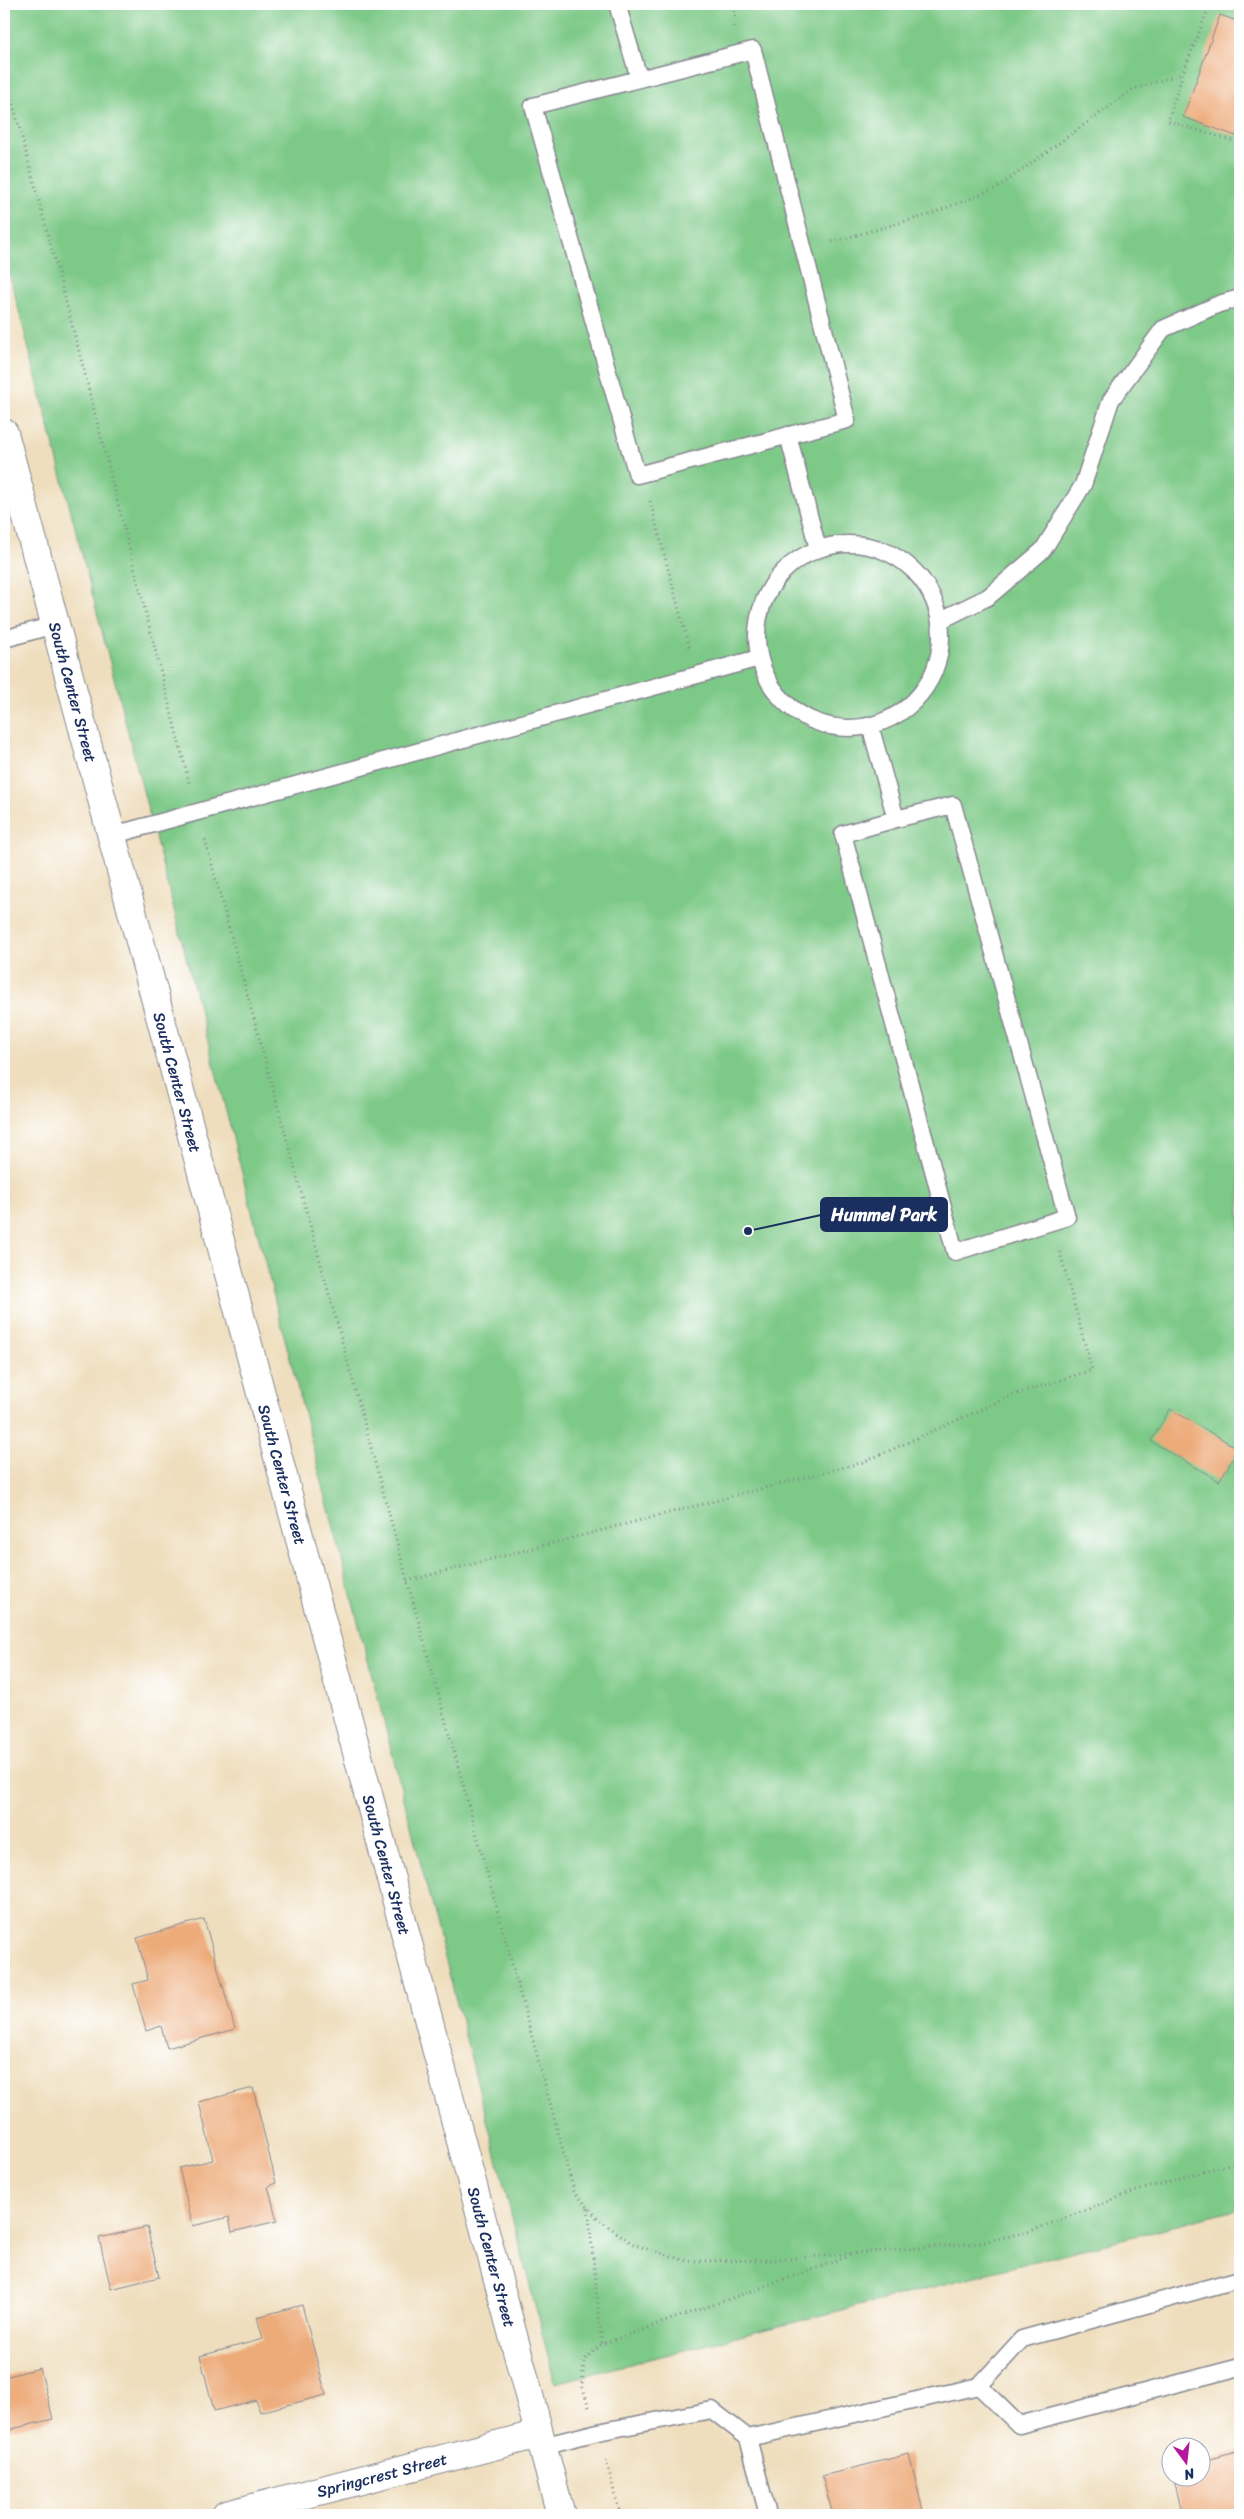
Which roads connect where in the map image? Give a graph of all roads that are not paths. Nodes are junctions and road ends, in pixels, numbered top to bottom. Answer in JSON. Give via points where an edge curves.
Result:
{"nodes":[{"id":1,"x":617,"y":4,"type":"edge"},
{"id":2,"x":639,"y":78,"type":"junction"},
{"id":3,"x":1240,"y":298,"type":"edge"},
{"id":4,"x":4,"y":433,"type":"edge"},
{"id":5,"x":788,"y":435,"type":"junction"},
{"id":6,"x":818,"y":549,"type":"junction"},
{"id":7,"x":941,"y":620,"type":"junction"},
{"id":8,"x":54,"y":625,"type":"junction"},
{"id":9,"x":4,"y":639,"type":"edge"},
{"id":10,"x":758,"y":658,"type":"junction"},
{"id":11,"x":870,"y":725,"type":"junction"},
{"id":12,"x":896,"y":819,"type":"junction"},
{"id":13,"x":110,"y":836,"type":"junction"},
{"id":14,"x":1240,"y":2279,"type":"edge"},
{"id":15,"x":1240,"y":2367,"type":"edge"},
{"id":16,"x":979,"y":2386,"type":"junction"},
{"id":17,"x":748,"y":2438,"type":"junction"},
{"id":18,"x":541,"y":2440,"type":"junction"},
{"id":19,"x":226,"y":2515,"type":"edge"},
{"id":20,"x":562,"y":2515,"type":"edge"},
{"id":21,"x":768,"y":2515,"type":"edge"}],
"edges":[{"from":1,"to":2,"type":"lane"},
{"from":2,"to":5,"type":"lane","via":[[753,50],[847,420]]},
{"from":2,"to":5,"type":"lane","via":[[533,106],[637,475]]},
{"from":3,"to":7,"type":"lane","via":[[1163,329],[1111,400],[1083,485],[1043,550],[988,596]]},
{"from":4,"to":8,"type":"main road","name":"South Center Street"},
{"from":5,"to":6,"type":"lane"},
{"from":6,"to":7,"type":"lane","via":[[860,544],[888,552],[913,569],[931,592]]},
{"from":6,"to":10,"type":"lane","via":[[802,556],[780,575],[764,600],[757,629]]},
{"from":7,"to":11,"type":"lane","via":[[941,651],[931,681],[911,706],[884,722]]},
{"from":8,"to":9,"type":"lane"},
{"from":8,"to":13,"type":"main road","name":"South Center Street"},
{"from":10,"to":11,"type":"lane","via":[[771,687],[793,710],[821,725],[853,729]]},
{"from":10,"to":13,"type":"lane"},
{"from":11,"to":12,"type":"lane"},
{"from":12,"to":12,"type":"lane","via":[[953,805],[1067,1217],[955,1252],[843,834]]},
{"from":13,"to":18,"type":"main road","name":"South Center Street"},
{"from":14,"to":16,"type":"lane","via":[[1022,2339]]},
{"from":15,"to":16,"type":"lane","via":[[1019,2425]]},
{"from":16,"to":17,"type":"lane"},
{"from":17,"to":18,"type":"lane","via":[[712,2410]]},
{"from":17,"to":21,"type":"lane"},
{"from":18,"to":19,"type":"main road","name":"Springcrest Street"},
{"from":18,"to":20,"type":"main road","name":"South Center Street"}]}
